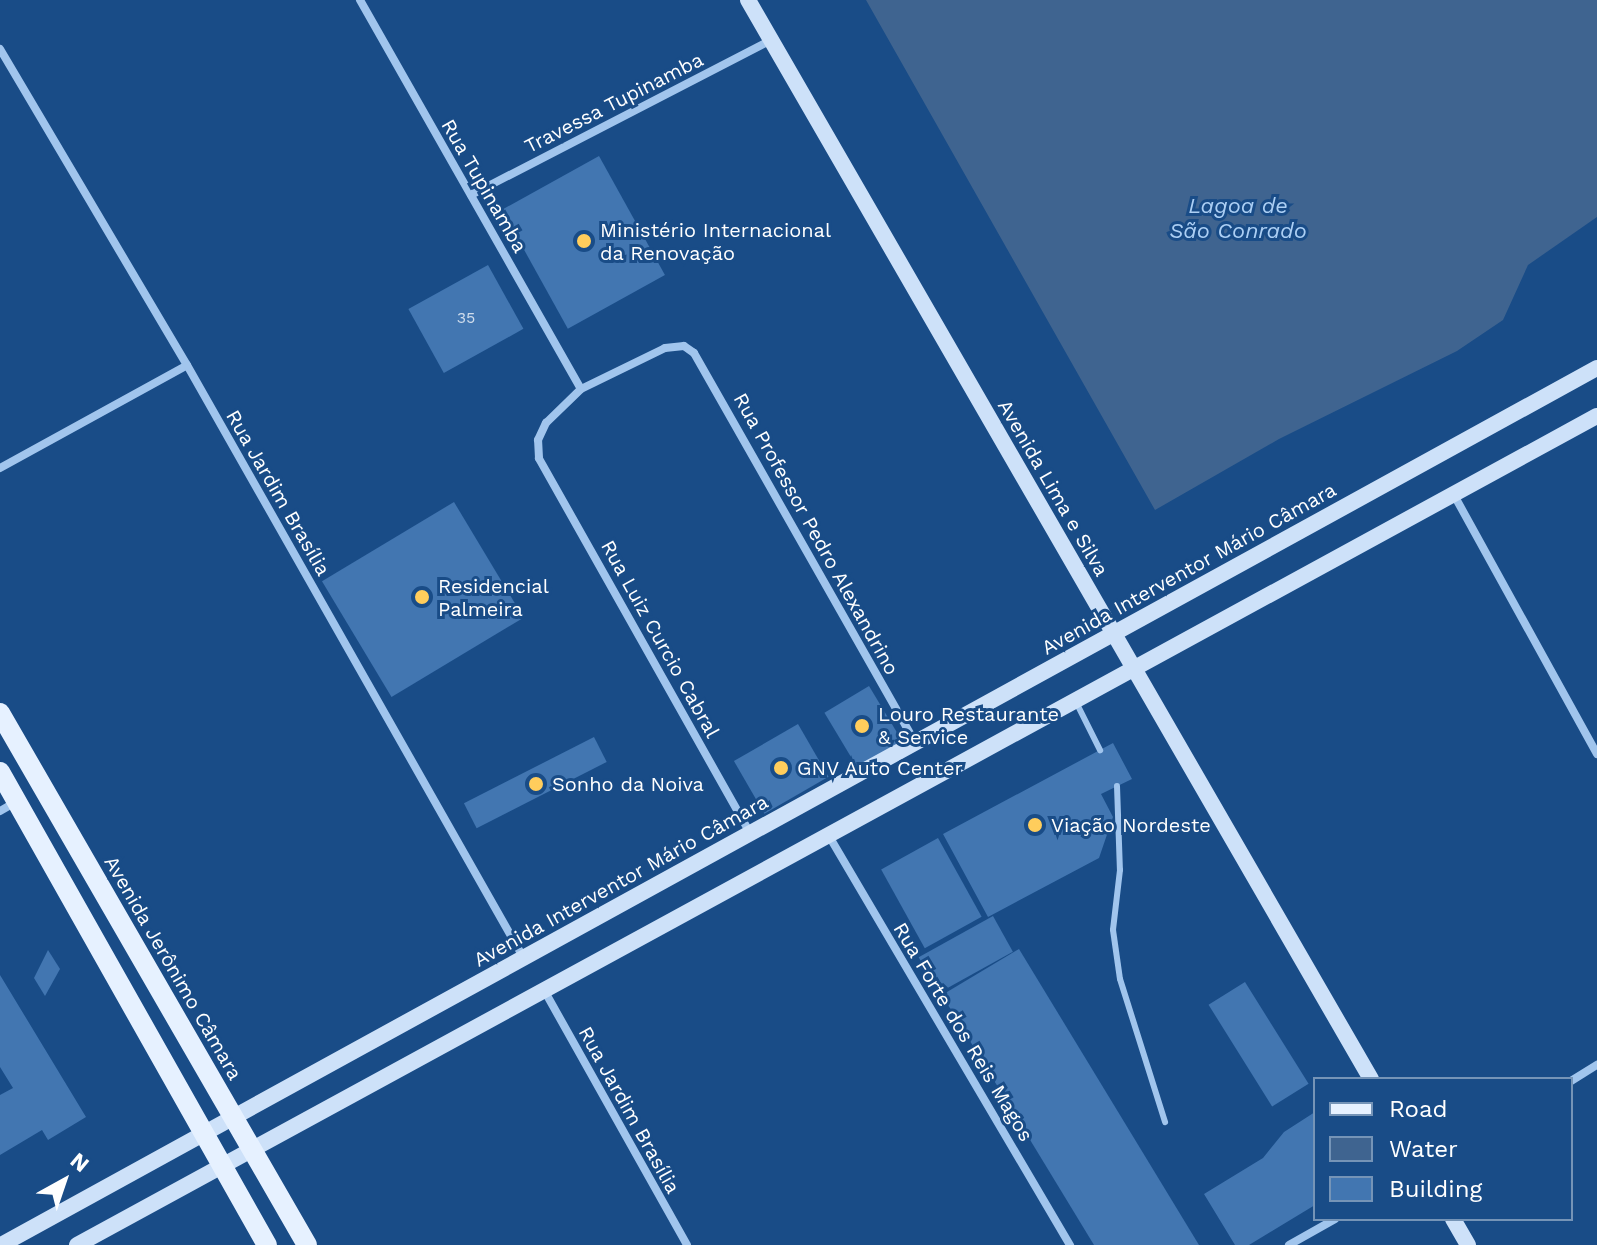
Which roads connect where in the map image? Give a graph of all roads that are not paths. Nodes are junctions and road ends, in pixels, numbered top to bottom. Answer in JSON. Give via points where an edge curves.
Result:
{"nodes":[{"id":1,"x":360,"y":0,"type":"edge"},
{"id":2,"x":748,"y":0,"type":"edge"},
{"id":3,"x":772,"y":40,"type":"junction"},
{"id":4,"x":0,"y":49,"type":"edge"},
{"id":5,"x":471,"y":195,"type":"junction"},
{"id":6,"x":187,"y":365,"type":"junction"},
{"id":7,"x":1597,"y":368,"type":"edge"},
{"id":8,"x":581,"y":389,"type":"junction"},
{"id":9,"x":1597,"y":416,"type":"edge"},
{"id":10,"x":0,"y":468,"type":"edge"},
{"id":11,"x":1454,"y":495,"type":"junction"},
{"id":12,"x":1113,"y":633,"type":"junction"},
{"id":13,"x":1134,"y":672,"type":"junction"},
{"id":14,"x":1076,"y":702,"type":"junction"},
{"id":15,"x":0,"y":713,"type":"edge"},
{"id":16,"x":915,"y":742,"type":"junction"},
{"id":17,"x":1100,"y":750,"type":"dead end"},
{"id":18,"x":1597,"y":754,"type":"edge"},
{"id":19,"x":0,"y":772,"type":"edge"},
{"id":20,"x":1117,"y":786,"type":"dead end"},
{"id":21,"x":9,"y":806,"type":"edge"},
{"id":22,"x":750,"y":833,"type":"junction"},
{"id":23,"x":829,"y":836,"type":"junction"},
{"id":24,"x":523,"y":957,"type":"junction"},
{"id":25,"x":544,"y":990,"type":"junction"},
{"id":26,"x":1597,"y":1065,"type":"edge"},
{"id":27,"x":1370,"y":1077,"type":"edge"},
{"id":28,"x":1573,"y":1080,"type":"edge"},
{"id":29,"x":230,"y":1118,"type":"junction"},
{"id":30,"x":1165,"y":1122,"type":"dead end"},
{"id":31,"x":203,"y":1133,"type":"junction"},
{"id":32,"x":249,"y":1150,"type":"junction"},
{"id":33,"x":221,"y":1165,"type":"junction"},
{"id":34,"x":1331,"y":1221,"type":"edge"},
{"id":35,"x":1454,"y":1221,"type":"edge"},
{"id":36,"x":1,"y":1245,"type":"edge"},
{"id":37,"x":77,"y":1245,"type":"edge"},
{"id":38,"x":267,"y":1245,"type":"edge"},
{"id":39,"x":307,"y":1245,"type":"edge"},
{"id":40,"x":687,"y":1245,"type":"edge"},
{"id":41,"x":1070,"y":1245,"type":"edge"},
{"id":42,"x":1289,"y":1245,"type":"edge"},
{"id":43,"x":1468,"y":1245,"type":"edge"}],
"edges":[{"from":1,"to":5,"type":"street","name":"Rua Tupinamba"},
{"from":2,"to":3,"type":"main road","name":"Avenida Lima e Silva"},
{"from":3,"to":5,"type":"street","name":"Travessa Tupinamba"},
{"from":3,"to":12,"type":"main road","name":"Avenida Lima e Silva"},
{"from":4,"to":6,"type":"street","name":"Rua Jardim Brasília"},
{"from":5,"to":8,"type":"street","name":"Rua Tupinamba"},
{"from":6,"to":10,"type":"street"},
{"from":6,"to":24,"type":"street","name":"Rua Jardim Brasília"},
{"from":7,"to":12,"type":"main road","name":"Avenida Interventor Mário Câmara"},
{"from":8,"to":16,"type":"street","name":"Rua Professor Pedro Alexandrino","via":[[665,348],[684,346],[699,359]]},
{"from":8,"to":22,"type":"street","name":"Rua Luiz Curcio Cabral","via":[[541,431],[541,461]]},
{"from":9,"to":11,"type":"main road"},
{"from":11,"to":13,"type":"main road"},
{"from":11,"to":18,"type":"street"},
{"from":12,"to":13,"type":"main road","name":"Avenida Lima e Silva"},
{"from":12,"to":16,"type":"main road","name":"Avenida Interventor Mário Câmara"},
{"from":13,"to":14,"type":"main road"},
{"from":13,"to":27,"type":"main road","name":"Avenida Lima e Silva"},
{"from":14,"to":17,"type":"lane"},
{"from":14,"to":23,"type":"main road"},
{"from":15,"to":29,"type":"main road","name":"Avenida Jerônimo Câmara"},
{"from":16,"to":22,"type":"main road","name":"Avenida Interventor Mário Câmara"},
{"from":19,"to":21,"type":"main road"},
{"from":20,"to":30,"type":"lane","via":[[1120,870],[1113,930],[1120,979]]},
{"from":21,"to":31,"type":"main road"},
{"from":22,"to":24,"type":"main road","name":"Avenida Interventor Mário Câmara"},
{"from":23,"to":25,"type":"main road"},
{"from":23,"to":41,"type":"street","name":"Rua Forte dos Reis Magos"},
{"from":24,"to":29,"type":"main road","name":"Avenida Interventor Mário Câmara"},
{"from":25,"to":32,"type":"main road"},
{"from":25,"to":40,"type":"street","name":"Rua Jardim Brasília"},
{"from":26,"to":28,"type":"street"},
{"from":29,"to":31,"type":"main road","name":"Avenida Interventor Mário Câmara"},
{"from":29,"to":32,"type":"main road","name":"Avenida Jerônimo Câmara"},
{"from":31,"to":33,"type":"main road"},
{"from":31,"to":36,"type":"main road","name":"Avenida Interventor Mário Câmara"},
{"from":32,"to":33,"type":"main road"},
{"from":32,"to":39,"type":"main road","name":"Avenida Jerônimo Câmara"},
{"from":33,"to":37,"type":"main road"},
{"from":33,"to":38,"type":"main road"},
{"from":34,"to":42,"type":"street"},
{"from":35,"to":43,"type":"main road"}]}
